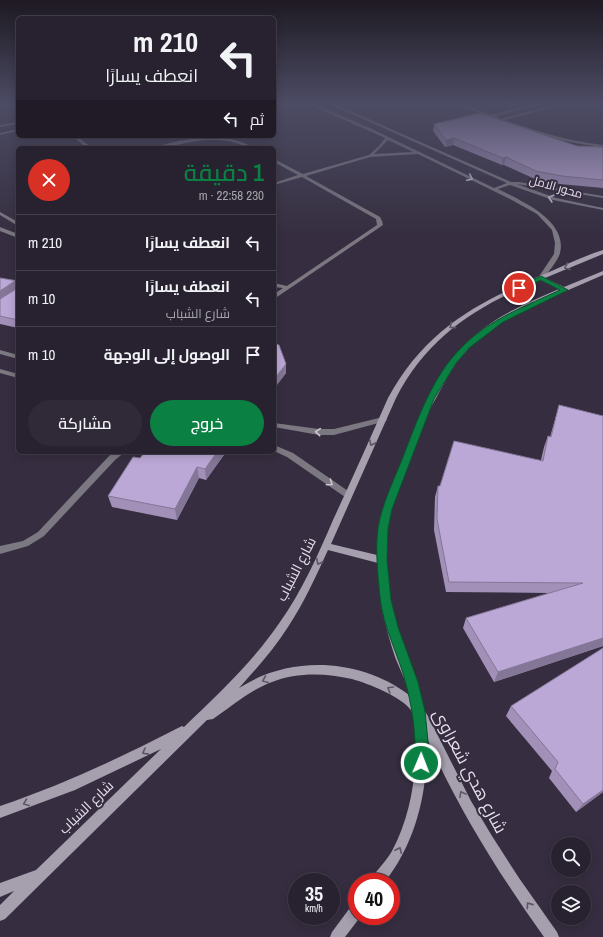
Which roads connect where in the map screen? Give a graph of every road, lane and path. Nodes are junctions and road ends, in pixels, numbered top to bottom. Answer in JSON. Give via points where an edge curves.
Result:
{"nodes":[{"id":1,"x":380,"y":147,"type":"edge"},
{"id":2,"x":406,"y":147,"type":"edge"},
{"id":3,"x":428,"y":147,"type":"edge"},
{"id":4,"x":417,"y":152,"type":"junction"},
{"id":5,"x":370,"y":156,"type":"junction"},
{"id":6,"x":276,"y":161,"type":"edge"},
{"id":7,"x":303,"y":175,"type":"junction"},
{"id":8,"x":276,"y":183,"type":"edge"},
{"id":9,"x":511,"y":183,"type":"junction"},
{"id":10,"x":494,"y":189,"type":"junction"},
{"id":11,"x":603,"y":197,"type":"edge"},
{"id":12,"x":603,"y":209,"type":"edge"},
{"id":13,"x":0,"y":212,"type":"edge"},
{"id":14,"x":16,"y":223,"type":"edge"},
{"id":15,"x":0,"y":229,"type":"edge"},
{"id":16,"x":16,"y":235,"type":"edge"},
{"id":17,"x":603,"y":252,"type":"edge"},
{"id":18,"x":603,"y":274,"type":"edge"},
{"id":19,"x":541,"y":278,"type":"junction"},
{"id":20,"x":276,"y":285,"type":"edge"},
{"id":21,"x":286,"y":287,"type":"junction"},
{"id":22,"x":565,"y":290,"type":"junction"},
{"id":23,"x":276,"y":295,"type":"edge"},
{"id":24,"x":0,"y":352,"type":"edge"},
{"id":25,"x":16,"y":356,"type":"edge"},
{"id":26,"x":0,"y":371,"type":"edge"},
{"id":27,"x":16,"y":375,"type":"edge"},
{"id":28,"x":383,"y":419,"type":"junction"},
{"id":29,"x":276,"y":425,"type":"edge"},
{"id":30,"x":276,"y":449,"type":"edge"},
{"id":31,"x":112,"y":455,"type":"edge"},
{"id":32,"x":348,"y":496,"type":"junction"},
{"id":33,"x":326,"y":546,"type":"junction"},
{"id":34,"x":0,"y":550,"type":"edge"},
{"id":35,"x":382,"y":560,"type":"junction"},
{"id":36,"x":418,"y":711,"type":"junction"},
{"id":37,"x":192,"y":726,"type":"junction"},
{"id":38,"x":0,"y":812,"type":"edge"},
{"id":39,"x":384,"y":873,"type":"edge"},
{"id":40,"x":40,"y":874,"type":"junction"},
{"id":41,"x":0,"y":890,"type":"edge"},
{"id":42,"x":0,"y":914,"type":"edge"},
{"id":43,"x":348,"y":923,"type":"edge"},
{"id":44,"x":338,"y":937,"type":"edge"},
{"id":45,"x":552,"y":937,"type":"edge"}],
"edges":[{"from":1,"to":5,"type":"street"},
{"from":2,"to":4,"type":"street","name":"محور الامل"},
{"from":3,"to":9,"type":"street","name":"محور الامل"},
{"from":4,"to":5,"type":"street"},
{"from":4,"to":10,"type":"street","name":"محور الامل","one_way":true},
{"from":5,"to":7,"type":"street"},
{"from":6,"to":7,"type":"street"},
{"from":7,"to":8,"type":"street"},
{"from":7,"to":21,"type":"street","via":[[378,218],[380,225]]},
{"from":9,"to":10,"type":"street"},
{"from":9,"to":11,"type":"street"},
{"from":12,"to":9,"type":"street","name":"محور الامل","one_way":true,"via":[[555,199]]},
{"from":10,"to":19,"type":"street","name":"محور الامل","via":[[539,213],[554,230],[558,243],[556,254]]},
{"from":13,"to":14,"type":"street"},
{"from":15,"to":16,"type":"street"},
{"from":17,"to":19,"type":"street","name":"شارع الشباب","one_way":true},
{"from":18,"to":22,"type":"street"},
{"from":19,"to":22,"type":"street"},
{"from":19,"to":28,"type":"street","name":"شارع الشباب","one_way":true,"via":[[477,308],[444,332],[419,356],[402,379]]},
{"from":20,"to":21,"type":"street"},
{"from":21,"to":23,"type":"street"},
{"from":22,"to":35,"type":"street","via":[[520,310],[483,332],[452,362],[440,379],[387,509],[383,529]]},
{"from":24,"to":25,"type":"street"},
{"from":26,"to":27,"type":"street"},
{"from":28,"to":29,"type":"street","one_way":true,"via":[[334,432]]},
{"from":28,"to":32,"type":"street","name":"شارع الشباب","one_way":true},
{"from":30,"to":32,"type":"street","one_way":true,"via":[[290,454]]},
{"from":31,"to":34,"type":"street","via":[[41,534],[25,544]]},
{"from":32,"to":33,"type":"street","name":"شارع الشباب"},
{"from":33,"to":35,"type":"street"},
{"from":33,"to":37,"type":"street","name":"شارع الشباب","one_way":true,"via":[[284,626],[234,686]]},
{"from":35,"to":36,"type":"street","via":[[392,627],[412,682]]},
{"from":36,"to":37,"type":"street","name":"شارع هدي شعراوى","one_way":true,"via":[[380,684],[337,670],[316,669],[276,676],[257,684]]},
{"from":39,"to":36,"type":"street","one_way":true,"via":[[398,853],[416,800],[421,742]]},
{"from":45,"to":36,"type":"street","name":"شارع هدي شعراوى","one_way":true,"via":[[478,826]]},
{"from":37,"to":38,"type":"street","one_way":true,"via":[[80,782]]},
{"from":37,"to":40,"type":"street","name":"شارع الشباب"},
{"from":40,"to":41,"type":"street"},
{"from":40,"to":42,"type":"street","name":"شارع الشباب"},
{"from":43,"to":44,"type":"street"}]}
